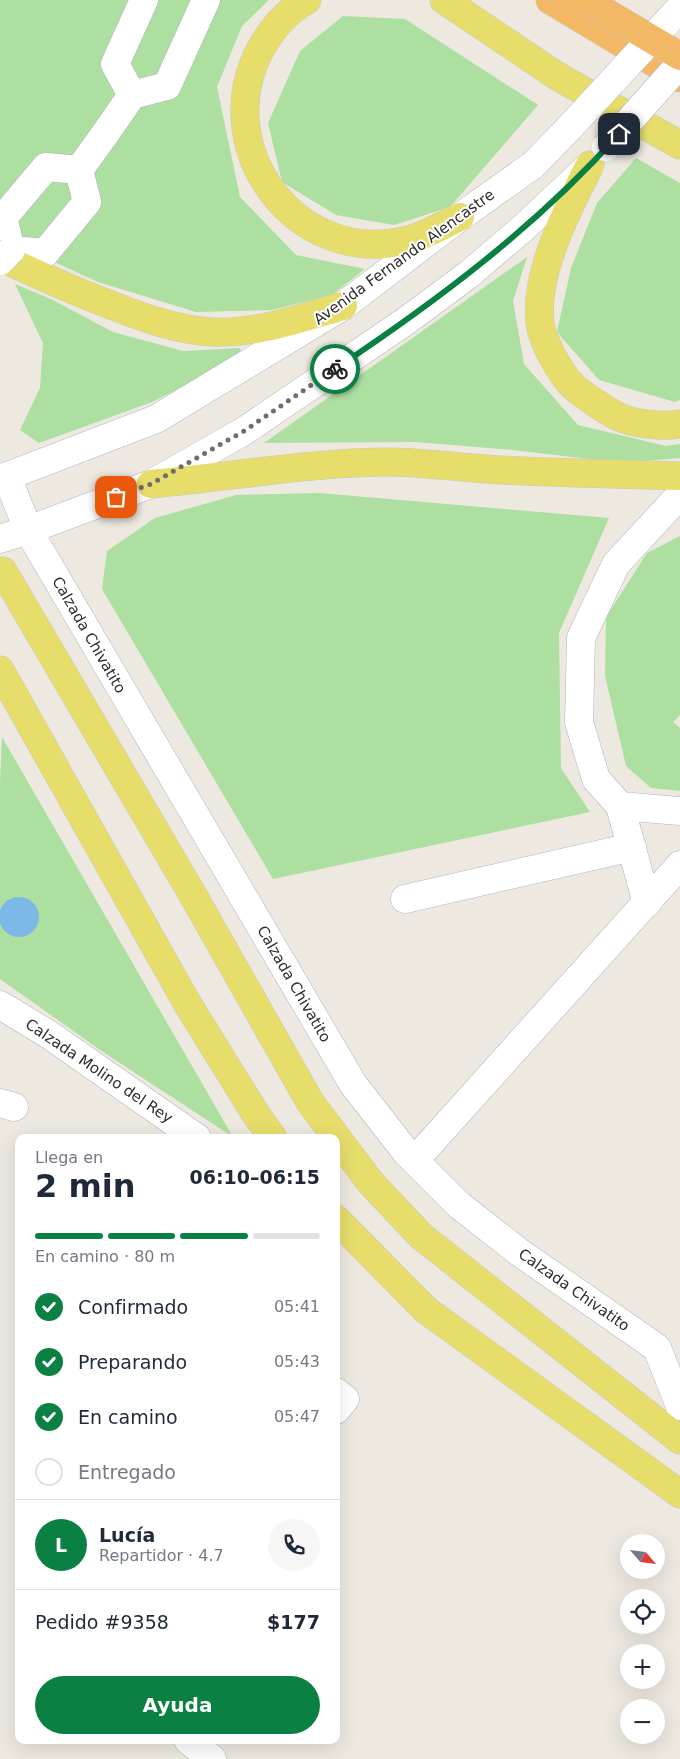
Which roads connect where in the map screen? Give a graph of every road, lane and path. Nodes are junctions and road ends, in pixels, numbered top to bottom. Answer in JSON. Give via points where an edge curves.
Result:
{"nodes":[{"id":1,"x":144,"y":0,"type":"edge"},
{"id":2,"x":206,"y":0,"type":"edge"},
{"id":3,"x":307,"y":0,"type":"edge"},
{"id":4,"x":444,"y":0,"type":"edge"},
{"id":5,"x":550,"y":0,"type":"edge"},
{"id":6,"x":585,"y":0,"type":"edge"},
{"id":7,"x":680,"y":8,"type":"edge"},
{"id":8,"x":680,"y":56,"type":"edge"},
{"id":9,"x":680,"y":64,"type":"edge"},
{"id":10,"x":680,"y":78,"type":"edge"},
{"id":11,"x":132,"y":95,"type":"junction"},
{"id":12,"x":680,"y":145,"type":"edge"},
{"id":13,"x":598,"y":156,"type":"junction"},
{"id":14,"x":78,"y":170,"type":"junction"},
{"id":15,"x":460,"y":217,"type":"junction"},
{"id":16,"x":4,"y":256,"type":"edge"},
{"id":17,"x":343,"y":306,"type":"junction"},
{"id":18,"x":680,"y":424,"type":"edge"},
{"id":19,"x":680,"y":476,"type":"edge"},
{"id":20,"x":4,"y":478,"type":"edge"},
{"id":21,"x":151,"y":484,"type":"junction"},
{"id":22,"x":680,"y":495,"type":"edge"},
{"id":23,"x":28,"y":530,"type":"junction"},
{"id":24,"x":0,"y":539,"type":"edge"},
{"id":25,"x":3,"y":571,"type":"dead end"},
{"id":26,"x":0,"y":670,"type":"edge"},
{"id":27,"x":620,"y":806,"type":"junction"},
{"id":28,"x":680,"y":811,"type":"edge"},
{"id":29,"x":632,"y":847,"type":"junction"},
{"id":30,"x":680,"y":865,"type":"edge"},
{"id":31,"x":405,"y":899,"type":"dead end"},
{"id":32,"x":647,"y":903,"type":"junction"},
{"id":33,"x":0,"y":1005,"type":"edge"},
{"id":34,"x":191,"y":1134,"type":"edge"},
{"id":35,"x":270,"y":1134,"type":"edge"},
{"id":36,"x":334,"y":1134,"type":"edge"},
{"id":37,"x":340,"y":1142,"type":"edge"},
{"id":38,"x":415,"y":1160,"type":"junction"},
{"id":39,"x":340,"y":1223,"type":"edge"},
{"id":40,"x":340,"y":1235,"type":"edge"},
{"id":41,"x":374,"y":1258,"type":"junction"},
{"id":42,"x":340,"y":1395,"type":"edge"},
{"id":43,"x":340,"y":1405,"type":"edge"},
{"id":44,"x":680,"y":1406,"type":"edge"},
{"id":45,"x":680,"y":1440,"type":"edge"},
{"id":46,"x":680,"y":1494,"type":"edge"},
{"id":47,"x":193,"y":1744,"type":"edge"},
{"id":48,"x":212,"y":1759,"type":"edge"}],
"edges":[{"from":1,"to":11,"type":"street","via":[[115,64]]},
{"from":2,"to":11,"type":"street","via":[[167,86]]},
{"from":3,"to":15,"type":"main road","via":[[280,22],[265,41],[246,90],[244,118],[248,142],[262,178],[276,198],[312,228],[334,238],[357,243],[404,241]]},
{"from":4,"to":12,"type":"main road","via":[[557,76]]},
{"from":5,"to":10,"type":"highway"},
{"from":6,"to":8,"type":"highway","bridge":true},
{"from":7,"to":15,"type":"street","name":"Avenida Fernando Alencastre","bridge":true,"via":[[533,164]]},
{"from":9,"to":13,"type":"street","bridge":true},
{"from":11,"to":14,"type":"street"},
{"from":13,"to":18,"type":"main road","via":[[566,214],[545,275],[540,299],[540,324],[558,366],[572,386],[618,417],[640,423]]},
{"from":13,"to":21,"type":"street","via":[[508,241],[406,322],[244,431]]},
{"from":14,"to":16,"type":"street","via":[[46,167],[4,218]]},
{"from":14,"to":16,"type":"street","via":[[87,202],[44,253]]},
{"from":15,"to":17,"type":"street","name":"Avenida Fernando Alencastre"},
{"from":16,"to":17,"type":"main road","via":[[76,292],[170,326],[212,332],[276,326]]},
{"from":17,"to":20,"type":"street","name":"Avenida Fernando Alencastre","via":[[156,419]]},
{"from":19,"to":21,"type":"main road","via":[[384,462],[290,467]]},
{"from":20,"to":23,"type":"street","name":"Calzada Chivatito"},
{"from":21,"to":23,"type":"street"},
{"from":22,"to":27,"type":"street","via":[[616,564],[580,638],[579,722],[596,779]]},
{"from":23,"to":24,"type":"street"},
{"from":23,"to":38,"type":"street","name":"Calzada Chivatito","via":[[353,1084]]},
{"from":25,"to":36,"type":"main road","via":[[310,1102]]},
{"from":26,"to":35,"type":"main road","via":[[188,1003]]},
{"from":27,"to":28,"type":"street"},
{"from":27,"to":29,"type":"street"},
{"from":29,"to":31,"type":"street"},
{"from":29,"to":32,"type":"street"},
{"from":30,"to":32,"type":"street"},
{"from":32,"to":38,"type":"street"},
{"from":33,"to":34,"type":"street","name":"Calzada Molino del Rey","via":[[48,1034]]},
{"from":37,"to":45,"type":"main road","via":[[371,1184],[421,1236]]},
{"from":38,"to":44,"type":"street","name":"Calzada Chivatito","via":[[459,1205],[519,1252],[656,1348]]},
{"from":39,"to":41,"type":"main road"},
{"from":40,"to":41,"type":"street"},
{"from":41,"to":46,"type":"main road","via":[[426,1310]]},
{"from":42,"to":43,"type":"street","via":[[345,1399]]},
{"from":47,"to":48,"type":"street"}]}
